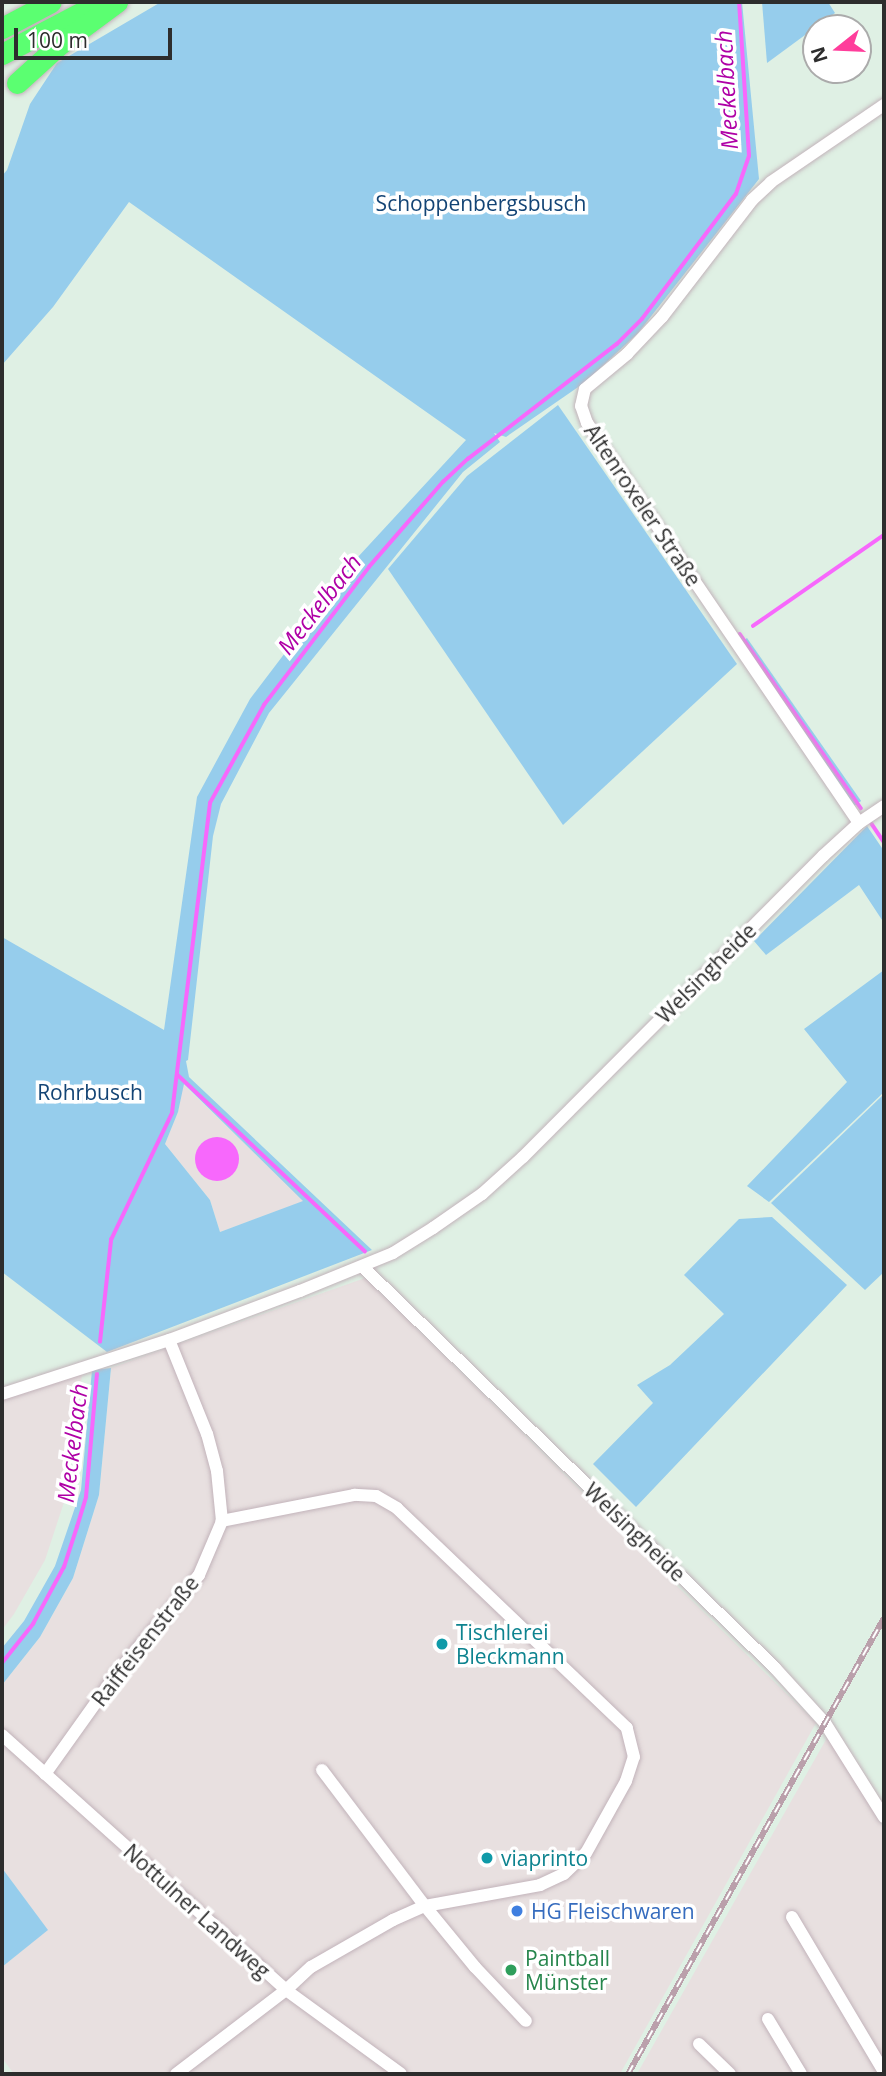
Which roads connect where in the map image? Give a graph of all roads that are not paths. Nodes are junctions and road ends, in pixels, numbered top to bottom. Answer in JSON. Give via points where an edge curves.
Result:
{"nodes":[{"id":1,"x":33,"y":2,"type":"edge"},
{"id":2,"x":51,"y":2,"type":"edge"},
{"id":3,"x":102,"y":2,"type":"edge"},
{"id":4,"x":117,"y":2,"type":"edge"},
{"id":5,"x":2,"y":26,"type":"edge"},
{"id":6,"x":2,"y":54,"type":"edge"},
{"id":7,"x":17,"y":83,"type":"dead end"},
{"id":8,"x":884,"y":106,"type":"edge"},
{"id":9,"x":884,"y":806,"type":"edge"},
{"id":10,"x":859,"y":822,"type":"junction"},
{"id":11,"x":363,"y":1267,"type":"junction"},
{"id":12,"x":169,"y":1340,"type":"junction"},
{"id":13,"x":2,"y":1394,"type":"edge"},
{"id":14,"x":222,"y":1521,"type":"junction"},
{"id":15,"x":2,"y":1735,"type":"edge"},
{"id":16,"x":322,"y":1770,"type":"dead end"},
{"id":17,"x":45,"y":1774,"type":"junction"},
{"id":18,"x":884,"y":1817,"type":"edge"},
{"id":19,"x":425,"y":1906,"type":"junction"},
{"id":20,"x":792,"y":1917,"type":"dead end"},
{"id":21,"x":286,"y":1990,"type":"junction"},
{"id":22,"x":768,"y":2018,"type":"dead end"},
{"id":23,"x":526,"y":2021,"type":"dead end"},
{"id":24,"x":698,"y":2044,"type":"dead end"},
{"id":25,"x":884,"y":2069,"type":"edge"},
{"id":26,"x":176,"y":2074,"type":"edge"},
{"id":27,"x":401,"y":2074,"type":"edge"},
{"id":28,"x":730,"y":2074,"type":"edge"},
{"id":29,"x":801,"y":2074,"type":"edge"},
{"id":30,"x":877,"y":2074,"type":"edge"}],
"edges":[{"from":1,"to":5,"type":"highway"},
{"from":2,"to":5,"type":"highway"},
{"from":3,"to":6,"type":"highway"},
{"from":4,"to":7,"type":"highway"},
{"from":8,"to":10,"type":"street","name":"Altenroxeler Straße","via":[[771,182],[752,200],[663,317],[585,389],[581,406],[587,423]]},
{"from":9,"to":10,"type":"street","name":"Welsingheide"},
{"from":10,"to":11,"type":"street","name":"Welsingheide","via":[[482,1194],[421,1236]]},
{"from":11,"to":12,"type":"street","name":"Welsingheide"},
{"from":11,"to":18,"type":"street","name":"Welsingheide","via":[[775,1668],[825,1723]]},
{"from":12,"to":13,"type":"street","name":"Welsingheide"},
{"from":12,"to":14,"type":"street","name":"Raiffeisenstraße","via":[[217,1471]]},
{"from":14,"to":17,"type":"street","name":"Raiffeisenstraße","via":[[199,1575],[117,1673]]},
{"from":14,"to":19,"type":"street","via":[[354,1495],[376,1496],[397,1508],[627,1728],[634,1757],[626,1781],[586,1853],[564,1874],[540,1885]]},
{"from":15,"to":17,"type":"street","name":"Nottulner Landweg"},
{"from":16,"to":19,"type":"street"},
{"from":17,"to":21,"type":"street","name":"Nottulner Landweg"},
{"from":19,"to":21,"type":"street","via":[[339,1949]]},
{"from":19,"to":23,"type":"street"},
{"from":20,"to":25,"type":"street"},
{"from":21,"to":26,"type":"street"},
{"from":21,"to":27,"type":"street","name":"Nottulner Landweg"},
{"from":22,"to":29,"type":"street"},
{"from":24,"to":28,"type":"street"},
{"from":25,"to":30,"type":"street"}]}
